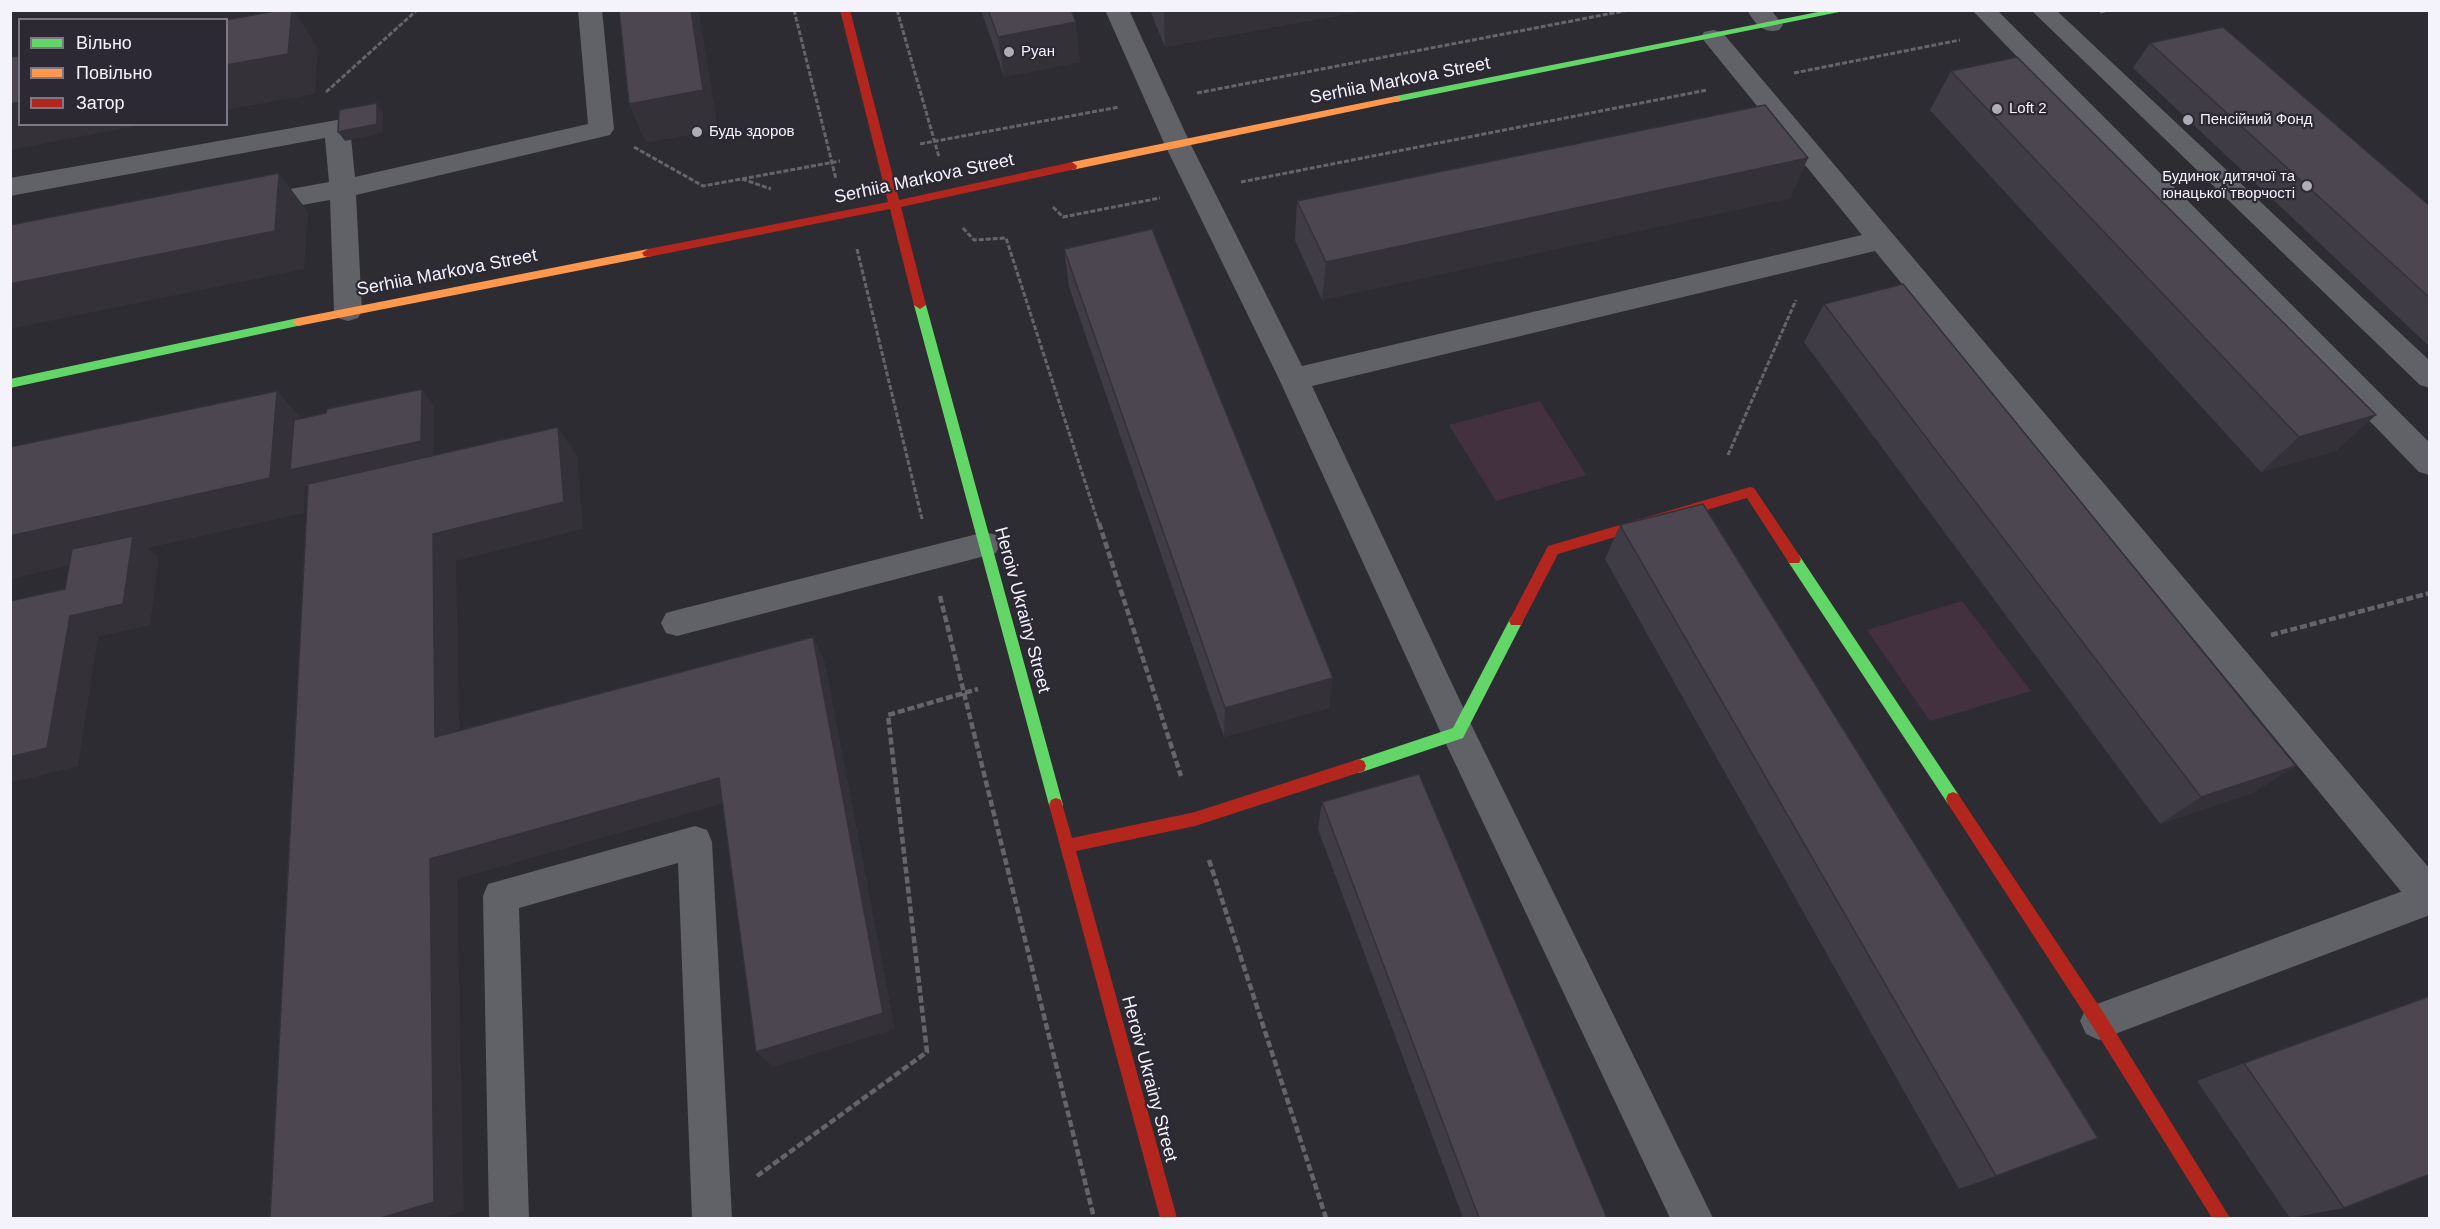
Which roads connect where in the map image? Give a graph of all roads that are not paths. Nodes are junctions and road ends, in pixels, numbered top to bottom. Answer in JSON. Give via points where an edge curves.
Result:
{"nodes":[{"id":1,"x":590,"y":10,"type":"edge"},
{"id":2,"x":845,"y":10,"type":"edge"},
{"id":3,"x":1117,"y":10,"type":"edge"},
{"id":4,"x":1845,"y":10,"type":"edge"},
{"id":5,"x":1983,"y":10,"type":"edge"},
{"id":6,"x":2042,"y":10,"type":"edge"},
{"id":7,"x":1765,"y":18,"type":"edge"},
{"id":8,"x":1713,"y":37,"type":"junction"},
{"id":9,"x":1177,"y":143,"type":"junction"},
{"id":10,"x":10,"y":187,"type":"edge"},
{"id":11,"x":343,"y":189,"type":"junction"},
{"id":12,"x":894,"y":205,"type":"junction"},
{"id":13,"x":228,"y":209,"type":"edge"},
{"id":14,"x":1880,"y":240,"type":"junction"},
{"id":15,"x":348,"y":311,"type":"junction"},
{"id":16,"x":2430,"y":378,"type":"edge"},
{"id":17,"x":1294,"y":379,"type":"junction"},
{"id":18,"x":10,"y":384,"type":"edge"},
{"id":19,"x":2430,"y":463,"type":"edge"},
{"id":20,"x":985,"y":544,"type":"junction"},
{"id":21,"x":677,"y":623,"type":"dead end"},
{"id":22,"x":1458,"y":733,"type":"junction"},
{"id":23,"x":1067,"y":846,"type":"junction"},
{"id":24,"x":2430,"y":898,"type":"edge"},
{"id":25,"x":2099,"y":1021,"type":"junction"},
{"id":26,"x":712,"y":1213,"type":"edge"},
{"id":27,"x":509,"y":1218,"type":"edge"},
{"id":28,"x":1168,"y":1218,"type":"edge"},
{"id":29,"x":1692,"y":1218,"type":"edge"},
{"id":30,"x":2222,"y":1218,"type":"edge"}],
"edges":[{"from":1,"to":11,"type":"street","via":[[601,129]]},
{"from":2,"to":12,"type":"street","name":"Heroiv Ukrainy Street"},
{"from":3,"to":9,"type":"street"},
{"from":4,"to":7,"type":"street","name":"Serhiia Markova Street"},
{"from":5,"to":19,"type":"street"},
{"from":6,"to":16,"type":"lane"},
{"from":7,"to":8,"type":"street","name":"Serhiia Markova Street"},
{"from":8,"to":9,"type":"street","name":"Serhiia Markova Street"},
{"from":8,"to":14,"type":"street"},
{"from":9,"to":12,"type":"street","name":"Serhiia Markova Street"},
{"from":9,"to":17,"type":"street"},
{"from":10,"to":11,"type":"street","via":[[337,128]]},
{"from":11,"to":13,"type":"street"},
{"from":11,"to":15,"type":"street"},
{"from":12,"to":15,"type":"street","name":"Serhiia Markova Street"},
{"from":12,"to":20,"type":"street","name":"Heroiv Ukrainy Street"},
{"from":14,"to":17,"type":"street"},
{"from":14,"to":24,"type":"street"},
{"from":15,"to":18,"type":"street","name":"Serhiia Markova Street"},
{"from":17,"to":22,"type":"street"},
{"from":20,"to":21,"type":"lane"},
{"from":20,"to":23,"type":"street","name":"Heroiv Ukrainy Street"},
{"from":22,"to":23,"type":"street","via":[[1196,819]]},
{"from":22,"to":25,"type":"street","via":[[1553,550],[1750,492]]},
{"from":22,"to":29,"type":"street"},
{"from":23,"to":28,"type":"street","name":"Heroiv Ukrainy Street"},
{"from":24,"to":25,"type":"lane"},
{"from":25,"to":30,"type":"street"},
{"from":26,"to":27,"type":"lane","via":[[695,842],[501,896]]}]}
